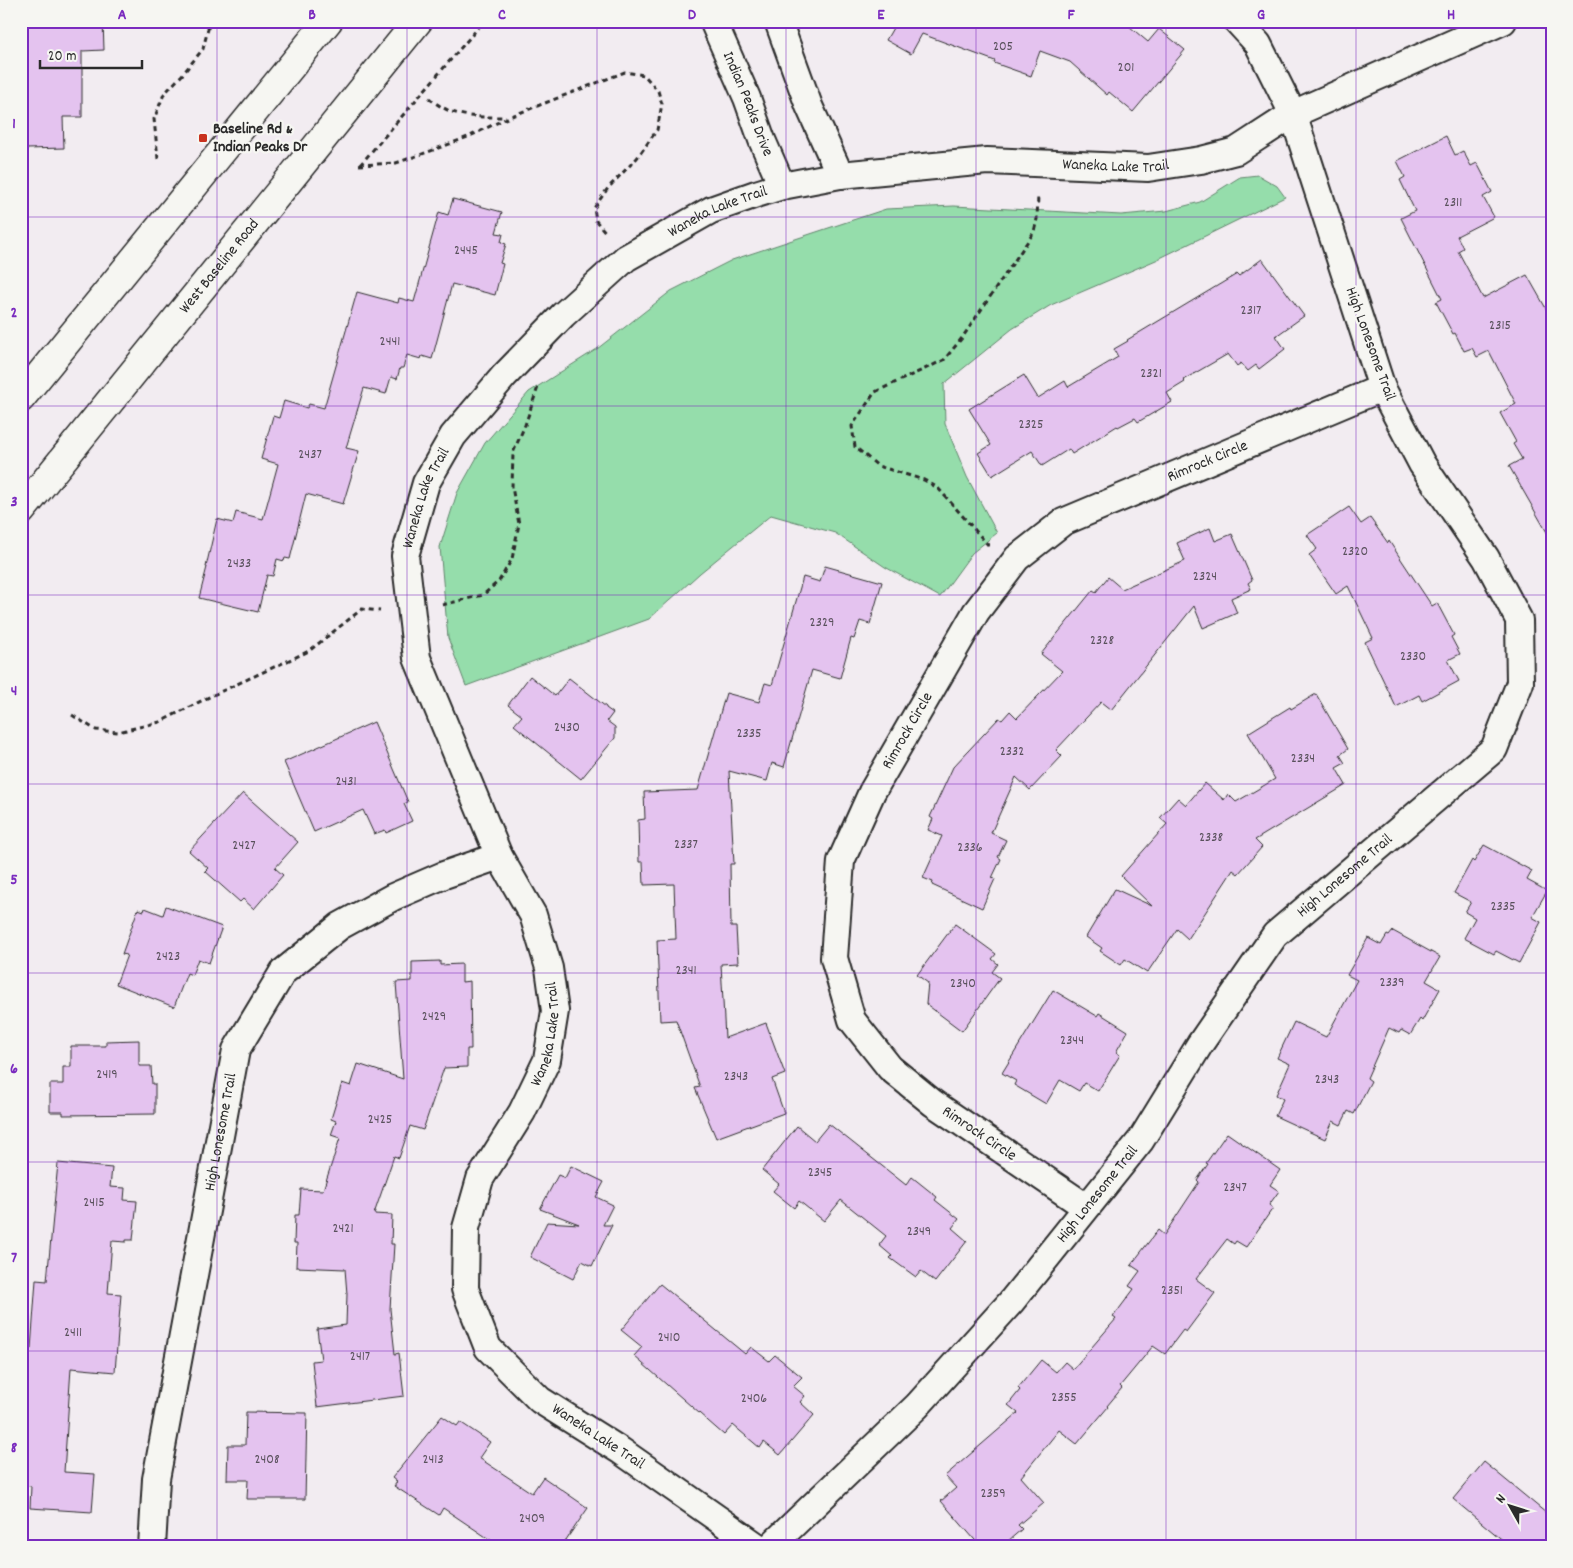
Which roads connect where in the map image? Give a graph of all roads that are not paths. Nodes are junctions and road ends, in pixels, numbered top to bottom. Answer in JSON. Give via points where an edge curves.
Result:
{"nodes":[{"id":1,"x":328,"y":21,"type":"edge"},
{"id":2,"x":418,"y":21,"type":"edge"},
{"id":3,"x":713,"y":21,"type":"edge"},
{"id":4,"x":778,"y":21,"type":"edge"},
{"id":5,"x":1238,"y":21,"type":"edge"},
{"id":6,"x":1503,"y":21,"type":"edge"},
{"id":7,"x":1293,"y":114,"type":"junction"},
{"id":8,"x":840,"y":175,"type":"junction"},
{"id":9,"x":782,"y":186,"type":"junction"},
{"id":10,"x":1382,"y":388,"type":"junction"},
{"id":11,"x":21,"y":398,"type":"edge"},
{"id":12,"x":21,"y":511,"type":"edge"},
{"id":13,"x":499,"y":856,"type":"junction"},
{"id":14,"x":1086,"y":1207,"type":"junction"},
{"id":15,"x":152,"y":1547,"type":"edge"},
{"id":16,"x":758,"y":1547,"type":"edge"},
{"id":17,"x":770,"y":1547,"type":"edge"}],
"edges":[{"from":1,"to":11,"type":"main road"},
{"from":2,"to":12,"type":"main road","name":"West Baseline Road"},
{"from":3,"to":9,"type":"street","name":"Indian Peaks Drive"},
{"from":4,"to":8,"type":"street","via":[[809,106]]},
{"from":5,"to":7,"type":"street","name":"High Lonesome Trail","via":[[1258,44]]},
{"from":6,"to":7,"type":"street","name":"Waneka Lake Trail"},
{"from":7,"to":8,"type":"street","name":"Waneka Lake Trail","via":[[1236,151],[1148,168],[987,161]]},
{"from":7,"to":10,"type":"street","name":"High Lonesome Trail"},
{"from":8,"to":9,"type":"street","name":"Waneka Lake Trail"},
{"from":9,"to":13,"type":"street","name":"Waneka Lake Trail","via":[[711,210],[626,258],[563,315],[504,376],[453,436],[426,483],[405,556],[416,658]]},
{"from":10,"to":14,"type":"street","name":"High Lonesome Trail","via":[[1422,464],[1486,558],[1519,620],[1520,683],[1494,749],[1275,935],[1200,1044],[1141,1140]]},
{"from":10,"to":14,"type":"street","name":"Rimrock Circle","via":[[1063,522],[1017,558],[976,612],[872,792],[840,861],[834,958],[852,1020],[890,1068],[933,1103]]},
{"from":13,"to":15,"type":"street","name":"High Lonesome Trail","via":[[393,897],[340,926],[283,972],[236,1050],[156,1479]]},
{"from":13,"to":16,"type":"street","name":"Waneka Lake Trail","via":[[533,915],[549,968],[555,1011],[546,1060],[522,1112],[480,1179],[466,1228],[465,1288],[488,1348],[540,1400],[621,1451]]},
{"from":14,"to":17,"type":"street","name":"High Lonesome Trail","via":[[1011,1302],[917,1406]]}]}
